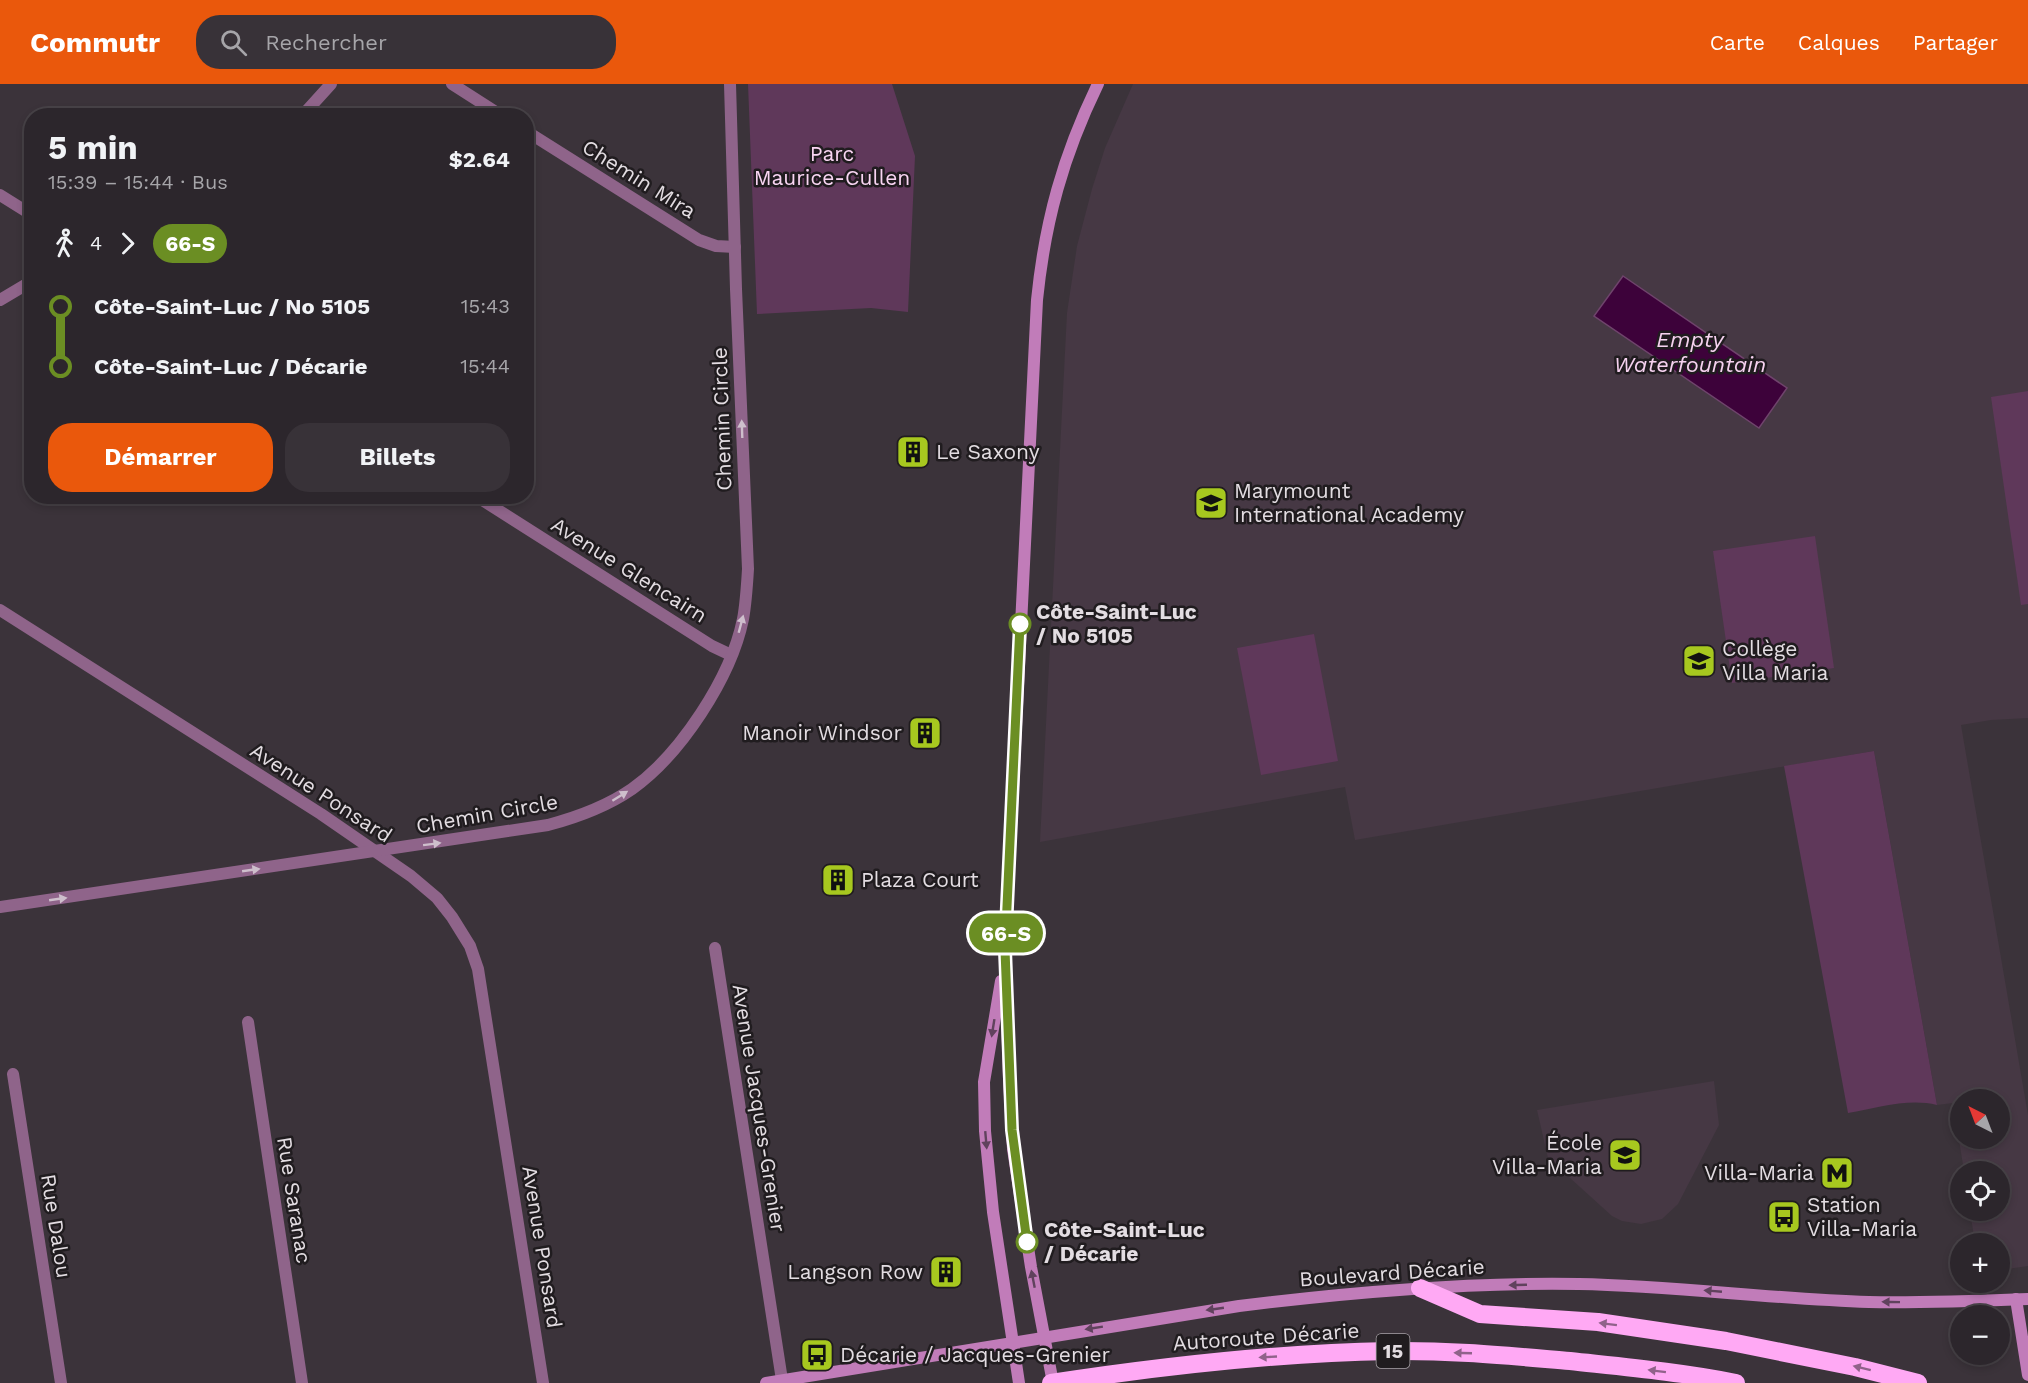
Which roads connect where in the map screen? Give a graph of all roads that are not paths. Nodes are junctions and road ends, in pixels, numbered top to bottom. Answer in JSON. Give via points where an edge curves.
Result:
{"nodes":[{"id":1,"x":331,"y":84,"type":"edge"},
{"id":2,"x":452,"y":84,"type":"edge"},
{"id":3,"x":730,"y":84,"type":"edge"},
{"id":4,"x":1098,"y":84,"type":"edge"},
{"id":5,"x":309,"y":108,"type":"edge"},
{"id":6,"x":490,"y":108,"type":"edge"},
{"id":7,"x":534,"y":136,"type":"edge"},
{"id":8,"x":0,"y":195,"type":"edge"},
{"id":9,"x":24,"y":210,"type":"edge"},
{"id":10,"x":735,"y":247,"type":"junction"},
{"id":11,"x":24,"y":286,"type":"edge"},
{"id":12,"x":0,"y":300,"type":"edge"},
{"id":13,"x":489,"y":504,"type":"edge"},
{"id":14,"x":0,"y":610,"type":"edge"},
{"id":15,"x":731,"y":655,"type":"junction"},
{"id":16,"x":374,"y":851,"type":"junction"},
{"id":17,"x":0,"y":907,"type":"edge"},
{"id":18,"x":715,"y":948,"type":"dead end"},
{"id":19,"x":1005,"y":950,"type":"junction"},
{"id":20,"x":248,"y":1022,"type":"dead end"},
{"id":21,"x":13,"y":1074,"type":"dead end"},
{"id":22,"x":1420,"y":1288,"type":"junction"},
{"id":23,"x":2022,"y":1299,"type":"edge"},
{"id":24,"x":1044,"y":1336,"type":"junction"},
{"id":25,"x":1013,"y":1341,"type":"junction"},
{"id":26,"x":2028,"y":1375,"type":"edge"},
{"id":27,"x":782,"y":1380,"type":"junction"},
{"id":28,"x":61,"y":1383,"type":"edge"},
{"id":29,"x":302,"y":1383,"type":"edge"},
{"id":30,"x":543,"y":1383,"type":"edge"},
{"id":31,"x":765,"y":1383,"type":"edge"},
{"id":32,"x":1019,"y":1383,"type":"edge"},
{"id":33,"x":1052,"y":1383,"type":"edge"},
{"id":34,"x":1736,"y":1383,"type":"edge"},
{"id":35,"x":1918,"y":1383,"type":"edge"}],
"edges":[{"from":1,"to":5,"type":"street"},
{"from":2,"to":6,"type":"street"},
{"from":3,"to":10,"type":"street","name":"Chemin Circle"},
{"from":4,"to":19,"type":"main road","via":[[1056,191],[1037,300]]},
{"from":7,"to":10,"type":"street","name":"Chemin Mira","via":[[699,240]]},
{"from":8,"to":9,"type":"street"},
{"from":15,"to":10,"type":"street","name":"Chemin Circle","one_way":true,"via":[[743,621],[748,569]]},
{"from":11,"to":12,"type":"street"},
{"from":13,"to":15,"type":"street","name":"Avenue Glencairn"},
{"from":14,"to":16,"type":"street","name":"Avenue Ponsard"},
{"from":16,"to":15,"type":"street","name":"Chemin Circle","one_way":true,"via":[[548,825],[614,800],[651,774],[680,743]]},
{"from":17,"to":16,"type":"street","name":"Chemin Circle","one_way":true},
{"from":16,"to":30,"type":"street","name":"Avenue Ponsard","via":[[411,876],[444,906],[461,930],[478,969]]},
{"from":18,"to":27,"type":"street","name":"Avenue Jacques-Grenier"},
{"from":24,"to":19,"type":"main road","one_way":true,"via":[[1013,1149]]},
{"from":19,"to":25,"type":"main road","one_way":true,"via":[[984,1097],[993,1212]]},
{"from":20,"to":29,"type":"street","name":"Rue Saranac"},
{"from":21,"to":28,"type":"street","name":"Rue Dalou"},
{"from":23,"to":22,"type":"main road","name":"Boulevard Décarie","one_way":true,"via":[[1868,1302],[1576,1284]]},
{"from":22,"to":24,"type":"main road","name":"Boulevard Décarie","one_way":true,"via":[[1298,1298]]},
{"from":35,"to":22,"type":"highway","one_way":true,"via":[[1726,1341],[1598,1322],[1480,1314]]},
{"from":23,"to":26,"type":"main road"},
{"from":24,"to":25,"type":"main road","name":"Boulevard Décarie"},
{"from":24,"to":33,"type":"main road"},
{"from":25,"to":27,"type":"main road","name":"Boulevard Décarie"},
{"from":25,"to":32,"type":"main road"},
{"from":27,"to":31,"type":"main road","name":"Boulevard Décarie"},
{"from":34,"to":33,"type":"highway","name":"Autoroute Décarie","number":"15","one_way":true,"via":[[1527,1357],[1390,1351],[1240,1359]]}]}
